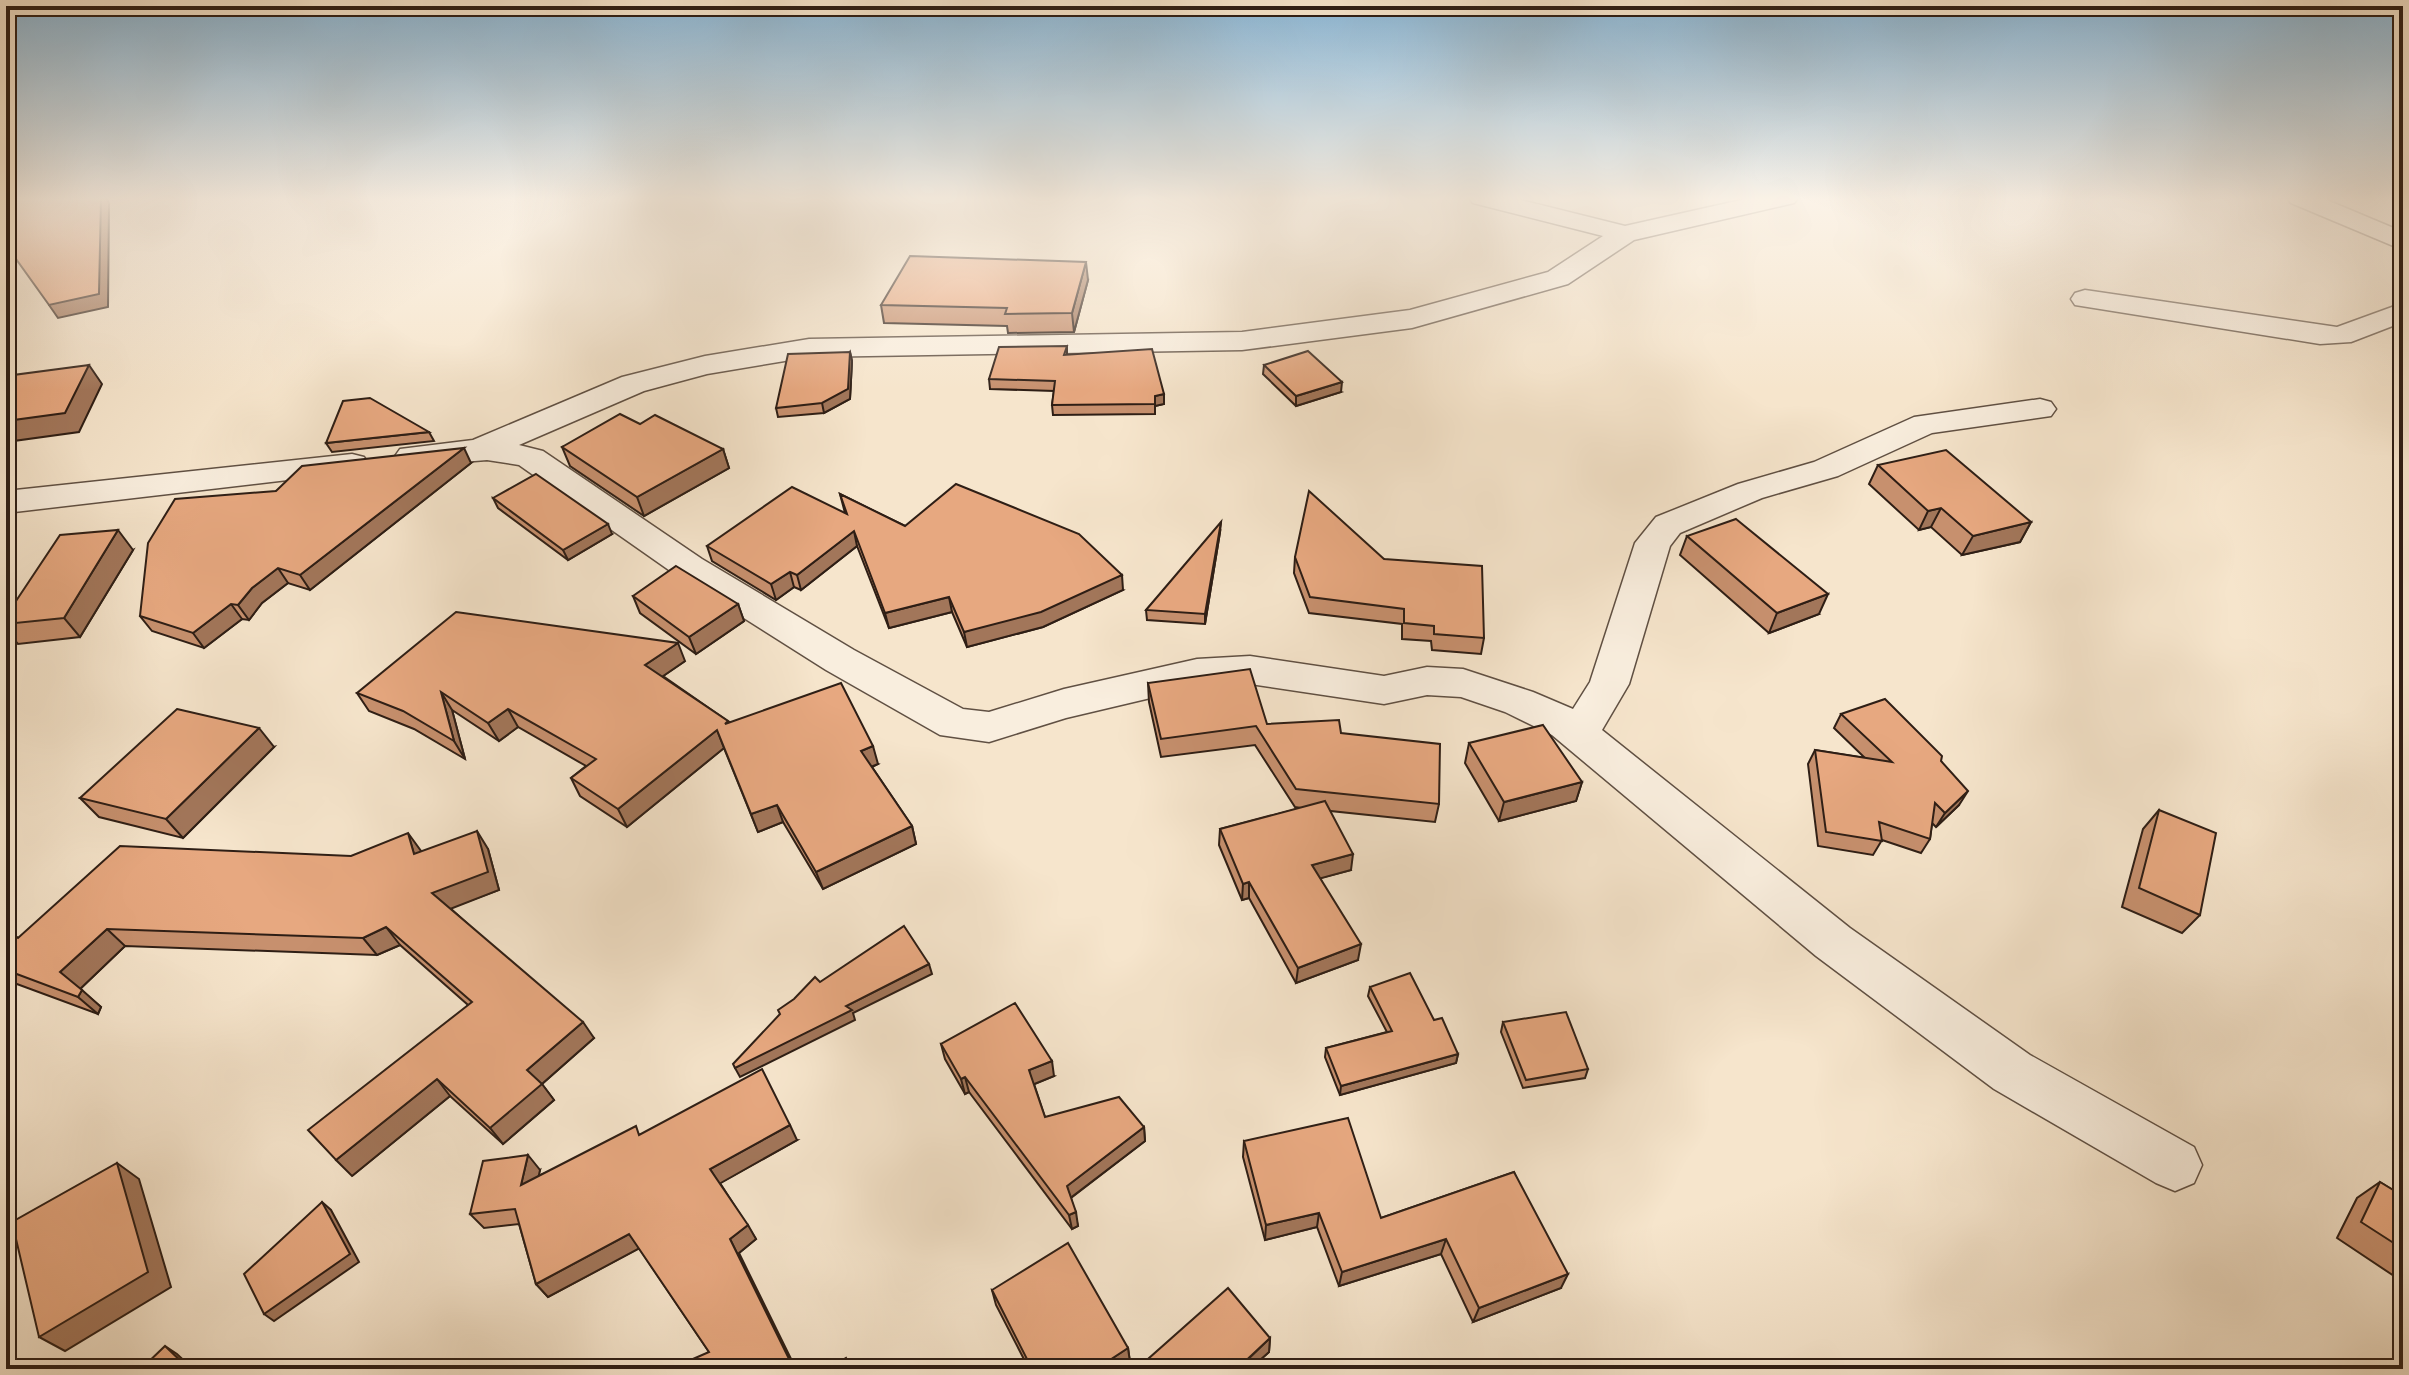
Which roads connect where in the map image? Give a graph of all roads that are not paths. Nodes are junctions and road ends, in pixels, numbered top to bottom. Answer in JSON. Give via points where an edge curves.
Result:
{"nodes":[{"id":1,"x":1582,"y":262,"type":"edge"},
{"id":2,"x":2085,"y":299,"type":"dead end"},
{"id":3,"x":2403,"y":312,"type":"edge"},
{"id":4,"x":2040,"y":409,"type":"dead end"},
{"id":5,"x":481,"y":449,"type":"junction"},
{"id":6,"x":6,"y":502,"type":"edge"},
{"id":7,"x":1579,"y":733,"type":"junction"},
{"id":8,"x":2175,"y":1165,"type":"dead end"}],
"edges":[{"from":1,"to":5,"type":"street","via":[[1558,278],[1412,319],[1242,341],[809,348],[705,365],[633,384]]},
{"from":2,"to":3,"type":"street","via":[[2340,336]]},
{"from":4,"to":7,"type":"street","via":[[1925,424],[1826,469],[1750,491],[1668,525],[1653,543],[1609,684]]},
{"from":5,"to":6,"type":"street"},
{"from":5,"to":7,"type":"street","via":[[531,458],[689,567],[955,724],[989,727],[1197,673],[1250,670],[1384,690],[1427,681],[1463,683],[1519,702]]},
{"from":7,"to":8,"type":"street","via":[[1833,942],[1999,1063]]}]}
